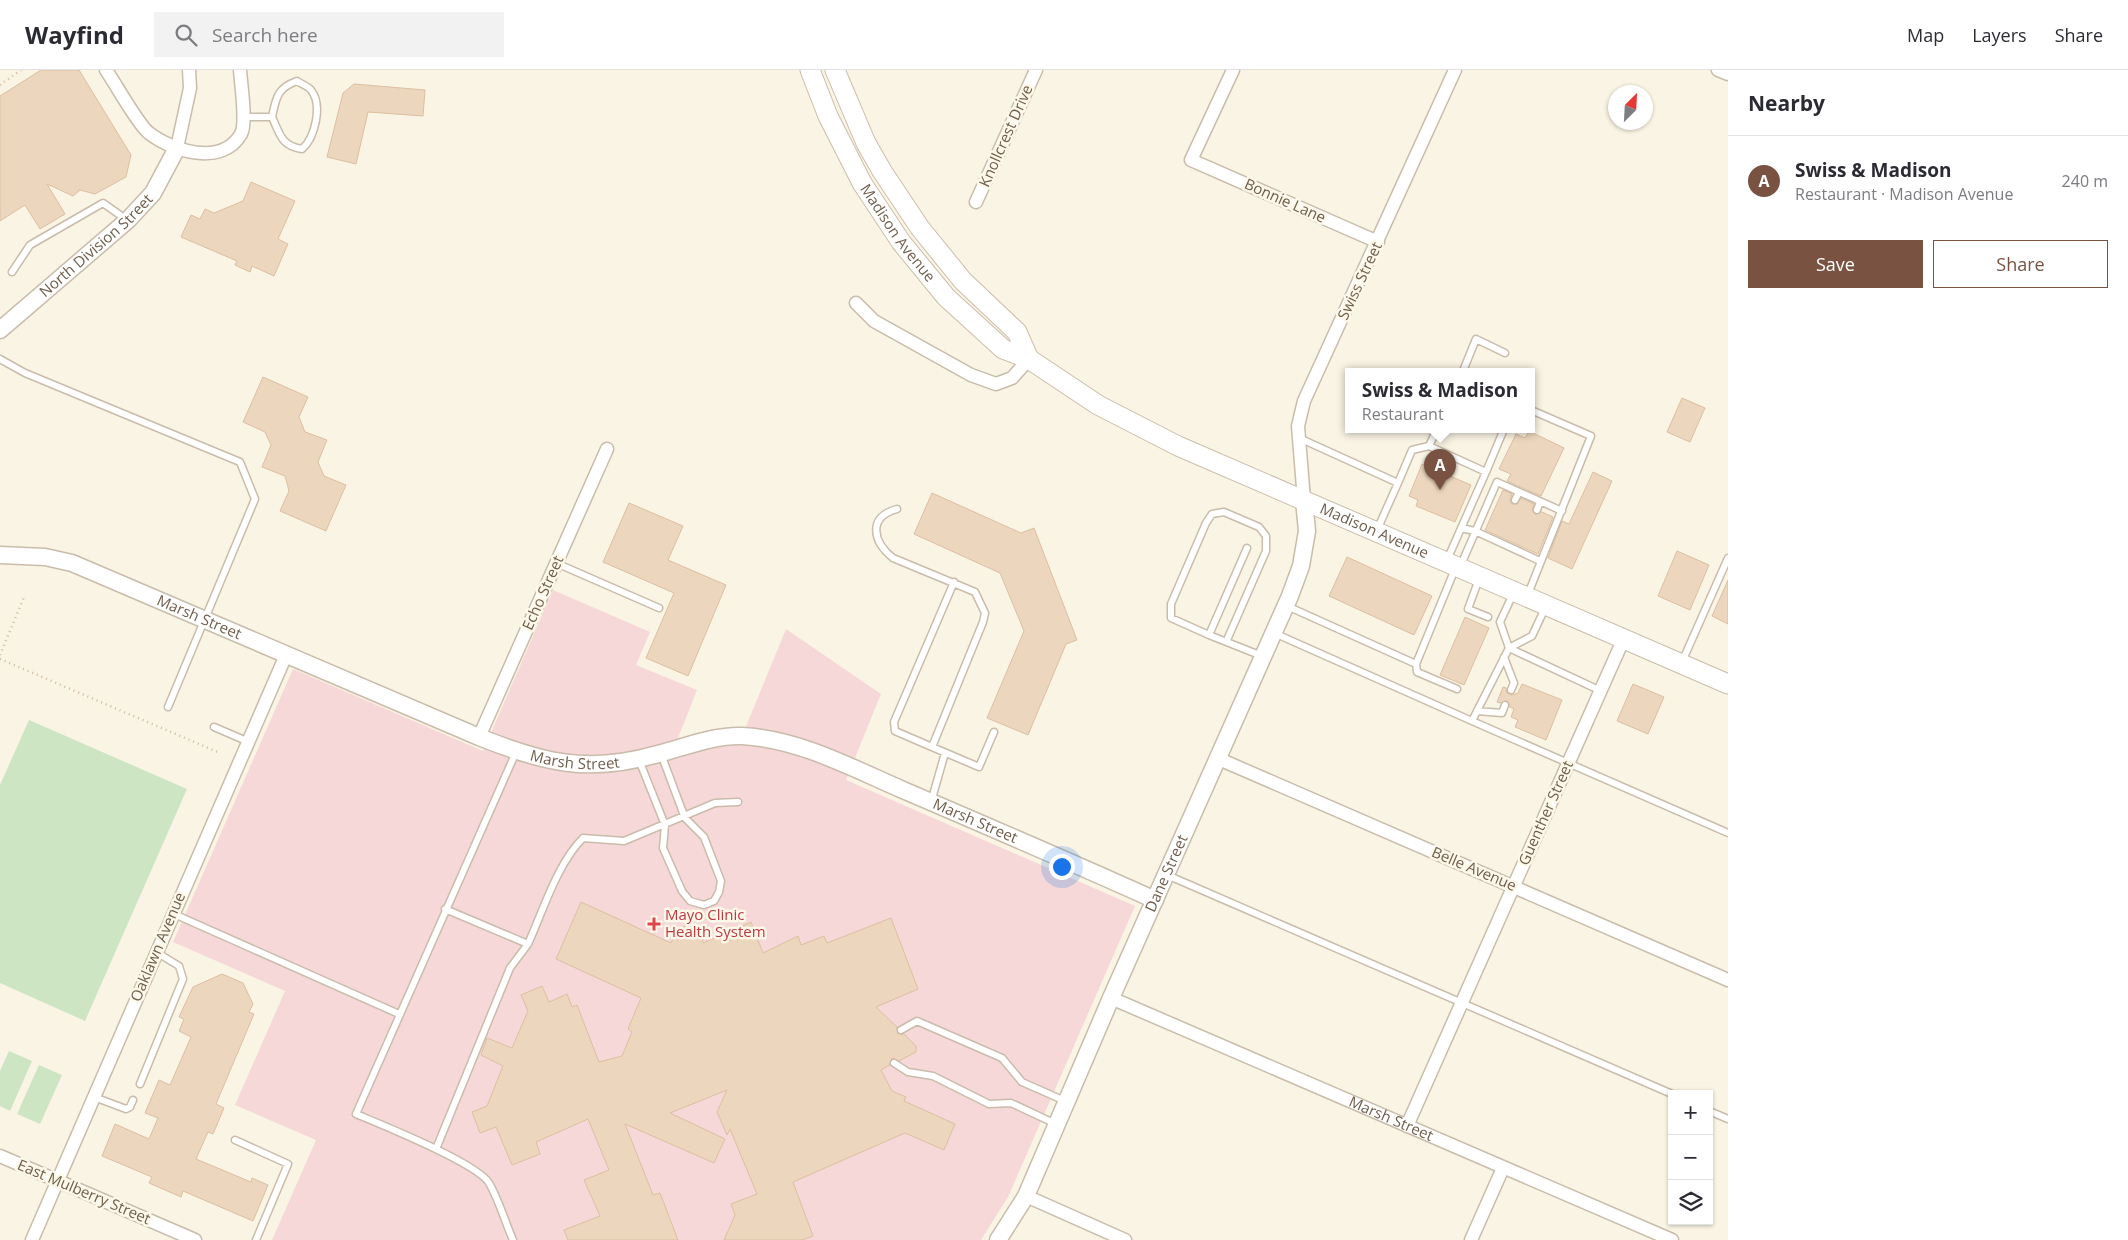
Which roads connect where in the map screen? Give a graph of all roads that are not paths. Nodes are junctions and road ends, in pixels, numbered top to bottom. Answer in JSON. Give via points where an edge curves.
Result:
{"nodes":[{"id":1,"x":106,"y":70,"type":"edge"},
{"id":2,"x":189,"y":70,"type":"edge"},
{"id":3,"x":240,"y":70,"type":"edge"},
{"id":4,"x":810,"y":70,"type":"edge"},
{"id":5,"x":835,"y":70,"type":"edge"},
{"id":6,"x":1036,"y":70,"type":"edge"},
{"id":7,"x":1233,"y":70,"type":"edge"},
{"id":8,"x":1718,"y":70,"type":"edge"},
{"id":9,"x":1451,"y":71,"type":"edge"},
{"id":10,"x":1728,"y":74,"type":"edge"},
{"id":11,"x":243,"y":117,"type":"junction"},
{"id":12,"x":272,"y":117,"type":"junction"},
{"id":13,"x":177,"y":148,"type":"junction"},
{"id":14,"x":976,"y":202,"type":"dead end"},
{"id":15,"x":128,"y":220,"type":"junction"},
{"id":16,"x":1378,"y":242,"type":"junction"},
{"id":17,"x":12,"y":272,"type":"dead end"},
{"id":18,"x":856,"y":303,"type":"dead end"},
{"id":19,"x":0,"y":330,"type":"edge"},
{"id":20,"x":1505,"y":353,"type":"dead end"},
{"id":21,"x":0,"y":359,"type":"edge"},
{"id":22,"x":1030,"y":359,"type":"junction"},
{"id":23,"x":1464,"y":368,"type":"edge"},
{"id":24,"x":1535,"y":412,"type":"edge"},
{"id":25,"x":1435,"y":433,"type":"edge"},
{"id":26,"x":1503,"y":433,"type":"edge"},
{"id":27,"x":1298,"y":438,"type":"junction"},
{"id":28,"x":1429,"y":446,"type":"junction"},
{"id":29,"x":607,"y":449,"type":"dead end"},
{"id":30,"x":1486,"y":472,"type":"junction"},
{"id":31,"x":1398,"y":483,"type":"junction"},
{"id":32,"x":1519,"y":492,"type":"junction"},
{"id":33,"x":1304,"y":500,"type":"junction"},
{"id":34,"x":1516,"y":500,"type":"dead end"},
{"id":35,"x":1540,"y":502,"type":"junction"},
{"id":36,"x":897,"y":509,"type":"dead end"},
{"id":37,"x":1537,"y":510,"type":"dead end"},
{"id":38,"x":1562,"y":511,"type":"junction"},
{"id":39,"x":1461,"y":528,"type":"junction"},
{"id":40,"x":1377,"y":531,"type":"junction"},
{"id":41,"x":1475,"y":532,"type":"junction"},
{"id":42,"x":1247,"y":548,"type":"dead end"},
{"id":43,"x":0,"y":555,"type":"edge"},
{"id":44,"x":1728,"y":558,"type":"edge"},
{"id":45,"x":1540,"y":561,"type":"junction"},
{"id":46,"x":556,"y":563,"type":"junction"},
{"id":47,"x":1454,"y":565,"type":"junction"},
{"id":48,"x":1480,"y":576,"type":"junction"},
{"id":49,"x":954,"y":582,"type":"junction"},
{"id":50,"x":1521,"y":593,"type":"junction"},
{"id":51,"x":1546,"y":604,"type":"junction"},
{"id":52,"x":1286,"y":606,"type":"junction"},
{"id":53,"x":659,"y":608,"type":"dead end"},
{"id":54,"x":1488,"y":617,"type":"dead end"},
{"id":55,"x":205,"y":620,"type":"junction"},
{"id":56,"x":1274,"y":633,"type":"junction"},
{"id":57,"x":1209,"y":634,"type":"junction"},
{"id":58,"x":1624,"y":638,"type":"junction"},
{"id":59,"x":1227,"y":640,"type":"junction"},
{"id":60,"x":1508,"y":648,"type":"junction"},
{"id":61,"x":286,"y":655,"type":"junction"},
{"id":62,"x":1264,"y":656,"type":"junction"},
{"id":63,"x":1504,"y":657,"type":"junction"},
{"id":64,"x":1681,"y":663,"type":"junction"},
{"id":65,"x":1416,"y":664,"type":"junction"},
{"id":66,"x":1728,"y":684,"type":"edge"},
{"id":67,"x":1457,"y":689,"type":"dead end"},
{"id":68,"x":1511,"y":690,"type":"dead end"},
{"id":69,"x":1600,"y":691,"type":"junction"},
{"id":70,"x":1505,"y":705,"type":"dead end"},
{"id":71,"x":168,"y":707,"type":"dead end"},
{"id":72,"x":1477,"y":710,"type":"junction"},
{"id":73,"x":1472,"y":721,"type":"junction"},
{"id":74,"x":214,"y":727,"type":"dead end"},
{"id":75,"x":994,"y":732,"type":"dead end"},
{"id":76,"x":479,"y":736,"type":"junction"},
{"id":77,"x":248,"y":742,"type":"junction"},
{"id":78,"x":932,"y":747,"type":"junction"},
{"id":79,"x":516,"y":752,"type":"junction"},
{"id":80,"x":945,"y":753,"type":"junction"},
{"id":81,"x":661,"y":754,"type":"junction"},
{"id":82,"x":1219,"y":759,"type":"junction"},
{"id":83,"x":639,"y":760,"type":"junction"},
{"id":84,"x":1568,"y":763,"type":"junction"},
{"id":85,"x":738,"y":802,"type":"dead end"},
{"id":86,"x":931,"y":802,"type":"junction"},
{"id":87,"x":684,"y":816,"type":"junction"},
{"id":88,"x":665,"y":825,"type":"junction"},
{"id":89,"x":1728,"y":833,"type":"edge"},
{"id":90,"x":1166,"y":874,"type":"junction"},
{"id":91,"x":1514,"y":886,"type":"junction"},
{"id":92,"x":1155,"y":900,"type":"junction"},
{"id":93,"x":446,"y":909,"type":"junction"},
{"id":94,"x":173,"y":913,"type":"junction"},
{"id":95,"x":528,"y":944,"type":"junction"},
{"id":96,"x":156,"y":952,"type":"junction"},
{"id":97,"x":1728,"y":980,"type":"edge"},
{"id":98,"x":1111,"y":998,"type":"junction"},
{"id":99,"x":1462,"y":1002,"type":"junction"},
{"id":100,"x":399,"y":1014,"type":"junction"},
{"id":101,"x":901,"y":1030,"type":"dead end"},
{"id":102,"x":894,"y":1063,"type":"dead end"},
{"id":103,"x":140,"y":1084,"type":"dead end"},
{"id":104,"x":1668,"y":1092,"type":"edge"},
{"id":105,"x":94,"y":1097,"type":"junction"},
{"id":106,"x":134,"y":1100,"type":"dead end"},
{"id":107,"x":1066,"y":1102,"type":"junction"},
{"id":108,"x":1713,"y":1113,"type":"edge"},
{"id":109,"x":1728,"y":1119,"type":"edge"},
{"id":110,"x":1056,"y":1124,"type":"junction"},
{"id":111,"x":1407,"y":1126,"type":"junction"},
{"id":112,"x":235,"y":1140,"type":"dead end"},
{"id":113,"x":436,"y":1149,"type":"junction"},
{"id":114,"x":0,"y":1156,"type":"edge"},
{"id":115,"x":1503,"y":1168,"type":"junction"},
{"id":116,"x":58,"y":1180,"type":"junction"},
{"id":117,"x":1026,"y":1196,"type":"junction"},
{"id":118,"x":32,"y":1240,"type":"edge"},
{"id":119,"x":195,"y":1240,"type":"edge"},
{"id":120,"x":256,"y":1240,"type":"edge"},
{"id":121,"x":513,"y":1240,"type":"edge"},
{"id":122,"x":998,"y":1240,"type":"edge"},
{"id":123,"x":1126,"y":1240,"type":"edge"},
{"id":124,"x":1471,"y":1240,"type":"edge"},
{"id":125,"x":1672,"y":1240,"type":"edge"}],
"edges":[{"from":1,"to":13,"type":"street","via":[[147,132]]},
{"from":2,"to":13,"type":"street","via":[[190,88]]},
{"from":3,"to":11,"type":"street"},
{"from":4,"to":22,"type":"main road","name":"Madison Avenue","via":[[846,153],[901,242],[933,282],[971,321],[1003,349]]},
{"from":5,"to":22,"type":"main road","name":"Madison Avenue","via":[[866,143],[920,228],[963,281],[1017,332]]},
{"from":6,"to":14,"type":"street","name":"Knollcrest Drive"},
{"from":7,"to":16,"type":"street","name":"Bonnie Lane","via":[[1191,160]]},
{"from":8,"to":10,"type":"street"},
{"from":9,"to":16,"type":"street","name":"Swiss Street"},
{"from":11,"to":12,"type":"lane"},
{"from":11,"to":13,"type":"street","via":[[242,134],[230,146],[216,153]]},
{"from":12,"to":12,"type":"lane","via":[[290,148],[302,149],[310,142],[318,104],[310,88],[297,81],[284,85],[276,98]]},
{"from":13,"to":15,"type":"street","name":"North Division Street","via":[[153,193]]},
{"from":15,"to":17,"type":"lane","via":[[103,203],[30,245]]},
{"from":15,"to":19,"type":"street","name":"North Division Street"},
{"from":16,"to":27,"type":"street","name":"Swiss Street","via":[[1304,401]]},
{"from":18,"to":22,"type":"street","via":[[874,321],[971,375],[996,384],[1012,378]]},
{"from":20,"to":23,"type":"lane","via":[[1476,339]]},
{"from":21,"to":55,"type":"lane","via":[[25,373],[240,462],[255,499]]},
{"from":22,"to":33,"type":"main road","name":"Madison Avenue","via":[[1098,405],[1135,425]]},
{"from":24,"to":38,"type":"lane","via":[[1592,436]]},
{"from":25,"to":28,"type":"lane"},
{"from":26,"to":30,"type":"lane"},
{"from":27,"to":31,"type":"lane"},
{"from":27,"to":33,"type":"street","name":"Swiss Street"},
{"from":28,"to":30,"type":"lane"},
{"from":28,"to":31,"type":"lane","via":[[1412,450]]},
{"from":29,"to":46,"type":"street","name":"Echo Street"},
{"from":30,"to":39,"type":"lane"},
{"from":31,"to":40,"type":"lane"},
{"from":32,"to":34,"type":"lane"},
{"from":32,"to":35,"type":"lane"},
{"from":32,"to":41,"type":"lane","via":[[1498,482]]},
{"from":33,"to":40,"type":"main road","name":"Madison Avenue"},
{"from":33,"to":52,"type":"street","name":"Dane Street","via":[[1307,532],[1301,566]]},
{"from":35,"to":37,"type":"lane"},
{"from":35,"to":38,"type":"lane"},
{"from":36,"to":49,"type":"lane","via":[[882,516],[878,522],[876,533],[884,551],[893,558]]},
{"from":38,"to":45,"type":"lane"},
{"from":39,"to":41,"type":"lane"},
{"from":39,"to":47,"type":"lane"},
{"from":40,"to":47,"type":"main road","name":"Madison Avenue"},
{"from":41,"to":45,"type":"lane"},
{"from":41,"to":47,"type":"lane"},
{"from":42,"to":57,"type":"lane"},
{"from":43,"to":55,"type":"street","name":"Marsh Street","via":[[45,556],[72,563]]},
{"from":44,"to":64,"type":"lane"},
{"from":45,"to":50,"type":"lane"},
{"from":46,"to":53,"type":"lane"},
{"from":46,"to":76,"type":"street","name":"Echo Street"},
{"from":47,"to":48,"type":"main road","name":"Madison Avenue"},
{"from":47,"to":65,"type":"lane"},
{"from":48,"to":50,"type":"main road","name":"Madison Avenue"},
{"from":48,"to":54,"type":"lane","via":[[1468,608]]},
{"from":49,"to":78,"type":"lane","via":[[975,592],[984,613],[979,635]]},
{"from":49,"to":78,"type":"lane","via":[[894,722],[895,731]]},
{"from":50,"to":51,"type":"main road","name":"Madison Avenue"},
{"from":50,"to":60,"type":"lane","via":[[1500,622]]},
{"from":51,"to":58,"type":"main road","name":"Madison Avenue"},
{"from":51,"to":60,"type":"lane","via":[[1532,636]]},
{"from":52,"to":56,"type":"street","name":"Dane Street"},
{"from":52,"to":65,"type":"lane"},
{"from":55,"to":61,"type":"street","name":"Marsh Street"},
{"from":55,"to":71,"type":"lane"},
{"from":56,"to":62,"type":"street","name":"Dane Street"},
{"from":56,"to":73,"type":"lane"},
{"from":57,"to":59,"type":"lane"},
{"from":57,"to":59,"type":"lane","via":[[1171,618],[1171,604],[1206,523],[1212,514],[1224,512],[1259,527],[1267,543]]},
{"from":58,"to":64,"type":"main road","name":"Madison Avenue"},
{"from":58,"to":69,"type":"street","name":"Guenther Street"},
{"from":59,"to":62,"type":"lane"},
{"from":60,"to":63,"type":"lane"},
{"from":60,"to":69,"type":"lane"},
{"from":61,"to":76,"type":"street","name":"Marsh Street"},
{"from":61,"to":77,"type":"street","name":"Oaklawn Avenue"},
{"from":62,"to":82,"type":"street","name":"Dane Street"},
{"from":63,"to":68,"type":"lane","via":[[1514,684]]},
{"from":63,"to":72,"type":"lane"},
{"from":64,"to":66,"type":"main road","name":"Madison Avenue"},
{"from":65,"to":67,"type":"lane","via":[[1417,672]]},
{"from":69,"to":84,"type":"street","name":"Guenther Street"},
{"from":70,"to":72,"type":"lane","via":[[1502,713]]},
{"from":72,"to":73,"type":"lane"},
{"from":73,"to":84,"type":"lane"},
{"from":74,"to":77,"type":"lane"},
{"from":75,"to":80,"type":"lane","via":[[979,767]]},
{"from":76,"to":79,"type":"street","name":"Marsh Street"},
{"from":77,"to":94,"type":"street","name":"Oaklawn Avenue"},
{"from":78,"to":80,"type":"lane"},
{"from":79,"to":83,"type":"street","name":"Marsh Street","via":[[556,763],[585,765]]},
{"from":79,"to":93,"type":"lane"},
{"from":80,"to":86,"type":"lane"},
{"from":81,"to":83,"type":"street","name":"Marsh Street"},
{"from":81,"to":86,"type":"street","name":"Marsh Street","via":[[702,741],[742,736],[790,744]]},
{"from":81,"to":87,"type":"lane"},
{"from":82,"to":90,"type":"street","name":"Dane Street"},
{"from":82,"to":91,"type":"street","name":"Belle Avenue"},
{"from":83,"to":88,"type":"lane"},
{"from":84,"to":89,"type":"lane"},
{"from":84,"to":91,"type":"street","name":"Guenther Street"},
{"from":85,"to":87,"type":"lane","via":[[715,803]]},
{"from":86,"to":92,"type":"street","name":"Marsh Street"},
{"from":87,"to":88,"type":"lane"},
{"from":87,"to":88,"type":"lane","via":[[704,837],[721,882],[720,892],[714,901],[704,905],[690,901],[682,891],[663,848]]},
{"from":88,"to":95,"type":"lane","via":[[624,841],[582,838],[569,856]]},
{"from":90,"to":92,"type":"street","name":"Dane Street"},
{"from":90,"to":99,"type":"lane"},
{"from":91,"to":97,"type":"street","name":"Belle Avenue"},
{"from":91,"to":99,"type":"street","name":"Guenther Street"},
{"from":92,"to":98,"type":"street","name":"Dane Street"},
{"from":93,"to":95,"type":"lane"},
{"from":93,"to":100,"type":"lane"},
{"from":94,"to":96,"type":"street","name":"Oaklawn Avenue"},
{"from":94,"to":100,"type":"lane"},
{"from":95,"to":113,"type":"lane","via":[[510,968]]},
{"from":96,"to":103,"type":"lane","via":[[179,966],[183,979]]},
{"from":96,"to":105,"type":"street","name":"Oaklawn Avenue"},
{"from":98,"to":107,"type":"street","name":"Dane Street"},
{"from":98,"to":111,"type":"street","name":"Marsh Street"},
{"from":99,"to":104,"type":"lane"},
{"from":99,"to":111,"type":"street","name":"Guenther Street"},
{"from":100,"to":113,"type":"lane","via":[[356,1114]]},
{"from":101,"to":107,"type":"lane","via":[[917,1021],[1002,1058],[1022,1082]]},
{"from":102,"to":110,"type":"lane","via":[[908,1072],[933,1076],[990,1104],[1011,1103]]},
{"from":105,"to":106,"type":"lane","via":[[126,1109]]},
{"from":105,"to":116,"type":"street","name":"Oaklawn Avenue"},
{"from":107,"to":110,"type":"street","name":"Dane Street"},
{"from":108,"to":109,"type":"lane"},
{"from":110,"to":117,"type":"street","name":"Dane Street"},
{"from":111,"to":115,"type":"street","name":"Marsh Street"},
{"from":112,"to":120,"type":"lane","via":[[288,1164]]},
{"from":113,"to":121,"type":"lane","via":[[489,1181]]},
{"from":114,"to":116,"type":"street","name":"East Mulberry Street"},
{"from":115,"to":124,"type":"street"},
{"from":115,"to":125,"type":"street","name":"Marsh Street"},
{"from":116,"to":118,"type":"street","name":"Oaklawn Avenue"},
{"from":116,"to":119,"type":"street","name":"East Mulberry Street"},
{"from":117,"to":122,"type":"street","name":"Dane Street"},
{"from":117,"to":123,"type":"street"}]}
